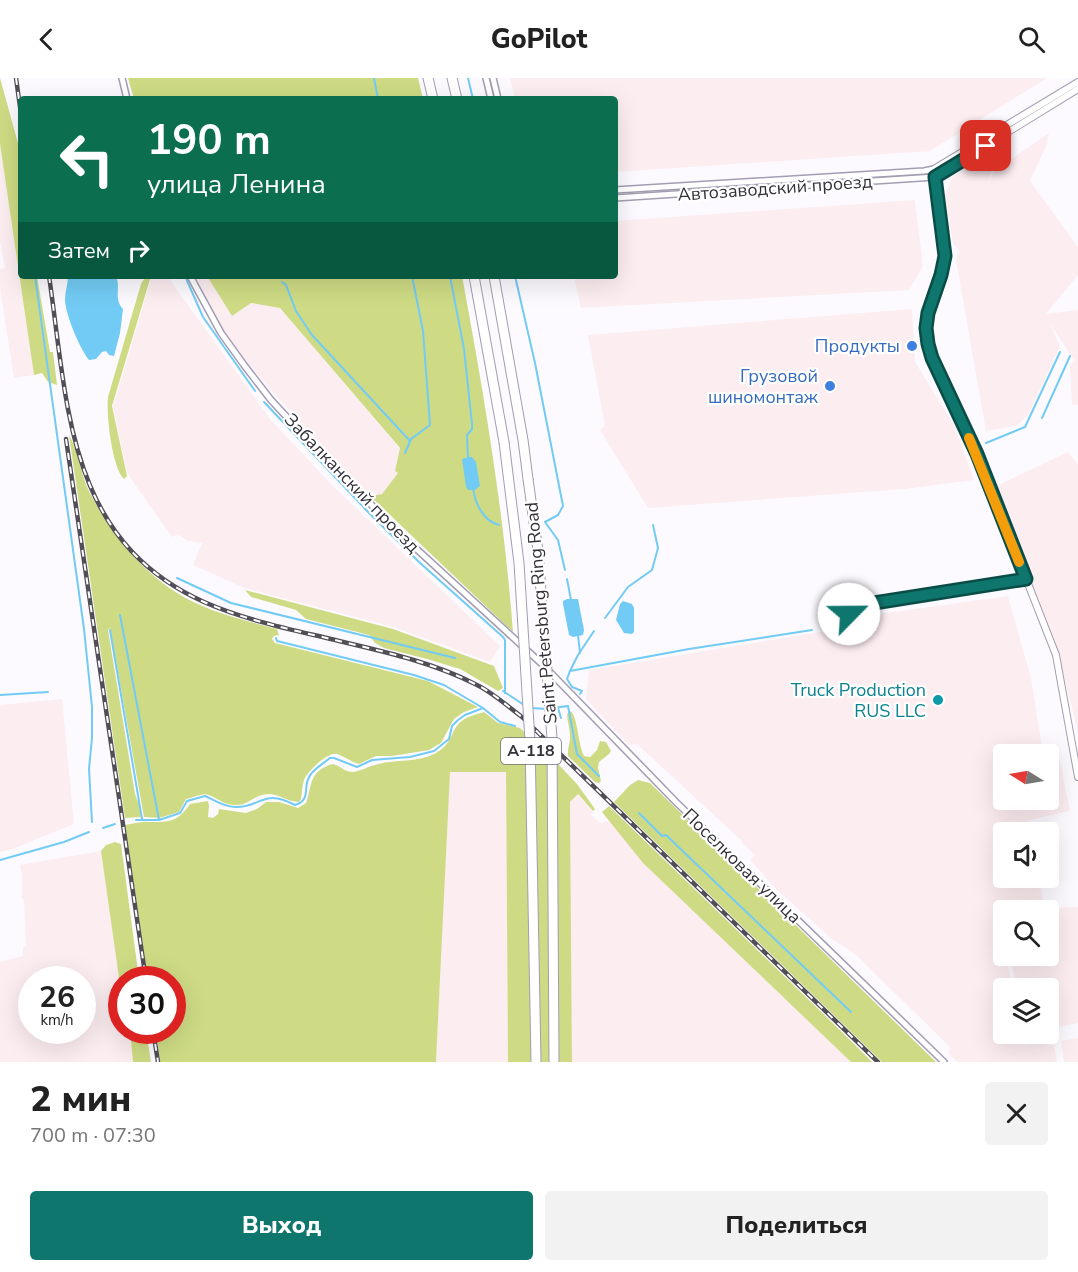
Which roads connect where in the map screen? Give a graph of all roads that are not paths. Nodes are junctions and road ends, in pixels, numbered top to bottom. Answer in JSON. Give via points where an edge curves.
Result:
{"nodes":[{"id":1,"x":122,"y":78,"type":"edge"},
{"id":2,"x":428,"y":78,"type":"edge"},
{"id":3,"x":452,"y":78,"type":"edge"},
{"id":4,"x":486,"y":78,"type":"edge"},
{"id":5,"x":493,"y":78,"type":"edge"},
{"id":6,"x":1078,"y":82,"type":"edge"},
{"id":7,"x":1078,"y":89,"type":"edge"},
{"id":8,"x":127,"y":96,"type":"edge"},
{"id":9,"x":432,"y":96,"type":"edge"},
{"id":10,"x":456,"y":96,"type":"edge"},
{"id":11,"x":490,"y":96,"type":"edge"},
{"id":12,"x":497,"y":96,"type":"edge"},
{"id":13,"x":934,"y":169,"type":"junction"},
{"id":14,"x":935,"y":177,"type":"junction"},
{"id":15,"x":618,"y":190,"type":"edge"},
{"id":16,"x":618,"y":198,"type":"edge"},
{"id":17,"x":192,"y":279,"type":"edge"},
{"id":18,"x":475,"y":279,"type":"edge"},
{"id":19,"x":495,"y":279,"type":"edge"},
{"id":20,"x":1026,"y":579,"type":"junction"},
{"id":21,"x":849,"y":614,"type":"dead end"},
{"id":22,"x":543,"y":665,"type":"joint"},
{"id":23,"x":1078,"y":777,"type":"edge"},
{"id":24,"x":536,"y":1062,"type":"edge"},
{"id":25,"x":554,"y":1062,"type":"edge"},
{"id":26,"x":944,"y":1062,"type":"edge"}],
"edges":[{"from":1,"to":8,"type":"street"},
{"from":2,"to":9,"type":"highway"},
{"from":3,"to":10,"type":"highway"},
{"from":4,"to":11,"type":"street"},
{"from":5,"to":12,"type":"street"},
{"from":6,"to":13,"type":"street"},
{"from":7,"to":14,"type":"street"},
{"from":13,"to":14,"type":"street"},
{"from":13,"to":15,"type":"street","name":"Автозаводский проезд"},
{"from":14,"to":16,"type":"street","name":"Автозаводский проезд"},
{"from":14,"to":20,"type":"street","via":[[945,256],[928,313],[928,344]]},
{"from":17,"to":22,"type":"street","name":"Забалканский проезд","via":[[221,333],[301,433],[398,532]]},
{"from":18,"to":24,"type":"highway","name":"Saint Petersburg Ring Road","number":"А-118","bridge":true,"via":[[504,442],[519,562],[530,741]]},
{"from":19,"to":25,"type":"highway","name":"Saint Petersburg Ring Road","number":"А-118","bridge":true,"via":[[538,551],[552,738]]},
{"from":20,"to":21,"type":"street","via":[[855,606]]},
{"from":20,"to":23,"type":"street","via":[[1056,655]]},
{"from":22,"to":26,"type":"street","name":"Поселковая улица","via":[[676,802]]}]}
